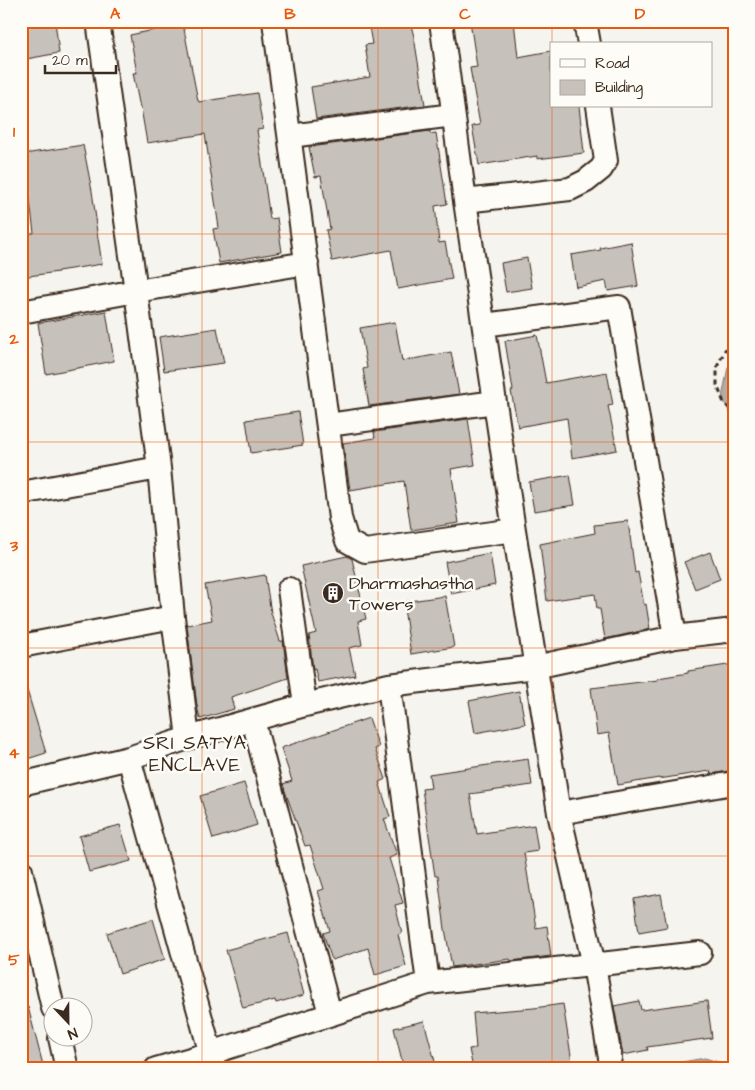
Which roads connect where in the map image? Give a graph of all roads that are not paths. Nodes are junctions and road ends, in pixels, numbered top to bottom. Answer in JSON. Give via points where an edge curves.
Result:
{"nodes":[{"id":1,"x":98,"y":21,"type":"edge"},
{"id":2,"x":274,"y":21,"type":"edge"},
{"id":3,"x":441,"y":21,"type":"edge"},
{"id":4,"x":586,"y":21,"type":"edge"},
{"id":5,"x":589,"y":42,"type":"edge"},
{"id":6,"x":598,"y":108,"type":"edge"},
{"id":7,"x":453,"y":115,"type":"junction"},
{"id":8,"x":290,"y":136,"type":"junction"},
{"id":9,"x":465,"y":201,"type":"junction"},
{"id":10,"x":307,"y":263,"type":"junction"},
{"id":11,"x":136,"y":291,"type":"junction"},
{"id":12,"x":21,"y":312,"type":"edge"},
{"id":13,"x":484,"y":325,"type":"junction"},
{"id":14,"x":494,"y":402,"type":"junction"},
{"id":15,"x":328,"y":425,"type":"junction"},
{"id":16,"x":159,"y":468,"type":"junction"},
{"id":17,"x":21,"y":493,"type":"edge"},
{"id":18,"x":514,"y":530,"type":"junction"},
{"id":19,"x":288,"y":589,"type":"dead end"},
{"id":20,"x":173,"y":617,"type":"junction"},
{"id":21,"x":734,"y":630,"type":"edge"},
{"id":22,"x":675,"y":637,"type":"junction"},
{"id":23,"x":21,"y":646,"type":"edge"},
{"id":24,"x":536,"y":667,"type":"junction"},
{"id":25,"x":388,"y":685,"type":"junction"},
{"id":26,"x":305,"y":705,"type":"junction"},
{"id":27,"x":253,"y":720,"type":"junction"},
{"id":28,"x":188,"y":738,"type":"junction"},
{"id":29,"x":129,"y":758,"type":"junction"},
{"id":30,"x":734,"y":783,"type":"edge"},
{"id":31,"x":21,"y":784,"type":"edge"},
{"id":32,"x":559,"y":813,"type":"junction"},
{"id":33,"x":21,"y":871,"type":"edge"},
{"id":34,"x":700,"y":953,"type":"dead end"},
{"id":35,"x":594,"y":965,"type":"junction"},
{"id":36,"x":428,"y":983,"type":"junction"},
{"id":37,"x":51,"y":998,"type":"edge"},
{"id":38,"x":330,"y":1014,"type":"junction"},
{"id":39,"x":62,"y":1048,"type":"edge"},
{"id":40,"x":610,"y":1058,"type":"dead end"},
{"id":41,"x":213,"y":1061,"type":"edge"},
{"id":42,"x":67,"y":1069,"type":"edge"},
{"id":43,"x":156,"y":1069,"type":"edge"}],
"edges":[{"from":1,"to":11,"type":"street"},
{"from":2,"to":8,"type":"street"},
{"from":3,"to":7,"type":"street"},
{"from":4,"to":5,"type":"street"},
{"from":6,"to":9,"type":"street","via":[[606,161],[586,181],[570,189]]},
{"from":7,"to":8,"type":"street"},
{"from":7,"to":9,"type":"street"},
{"from":8,"to":10,"type":"street"},
{"from":9,"to":13,"type":"street"},
{"from":10,"to":11,"type":"street"},
{"from":10,"to":15,"type":"street"},
{"from":11,"to":12,"type":"street"},
{"from":11,"to":16,"type":"street"},
{"from":13,"to":14,"type":"street"},
{"from":13,"to":22,"type":"street","via":[[619,307]]},
{"from":14,"to":15,"type":"street"},
{"from":14,"to":18,"type":"street"},
{"from":15,"to":18,"type":"street","via":[[340,518],[347,541],[365,551]]},
{"from":16,"to":17,"type":"street"},
{"from":16,"to":20,"type":"street"},
{"from":18,"to":24,"type":"street"},
{"from":19,"to":26,"type":"street"},
{"from":20,"to":23,"type":"street"},
{"from":20,"to":28,"type":"street"},
{"from":21,"to":22,"type":"street"},
{"from":22,"to":24,"type":"street"},
{"from":24,"to":25,"type":"street"},
{"from":24,"to":32,"type":"street"},
{"from":25,"to":26,"type":"street"},
{"from":25,"to":36,"type":"street"},
{"from":26,"to":27,"type":"street"},
{"from":27,"to":28,"type":"street"},
{"from":27,"to":38,"type":"street"},
{"from":28,"to":29,"type":"street"},
{"from":29,"to":31,"type":"street"},
{"from":29,"to":41,"type":"street"},
{"from":30,"to":32,"type":"street"},
{"from":32,"to":35,"type":"street"},
{"from":33,"to":37,"type":"street"},
{"from":34,"to":35,"type":"street"},
{"from":35,"to":36,"type":"street"},
{"from":35,"to":40,"type":"street"},
{"from":36,"to":38,"type":"street"},
{"from":38,"to":41,"type":"street"},
{"from":39,"to":42,"type":"street"},
{"from":41,"to":43,"type":"street"}]}
